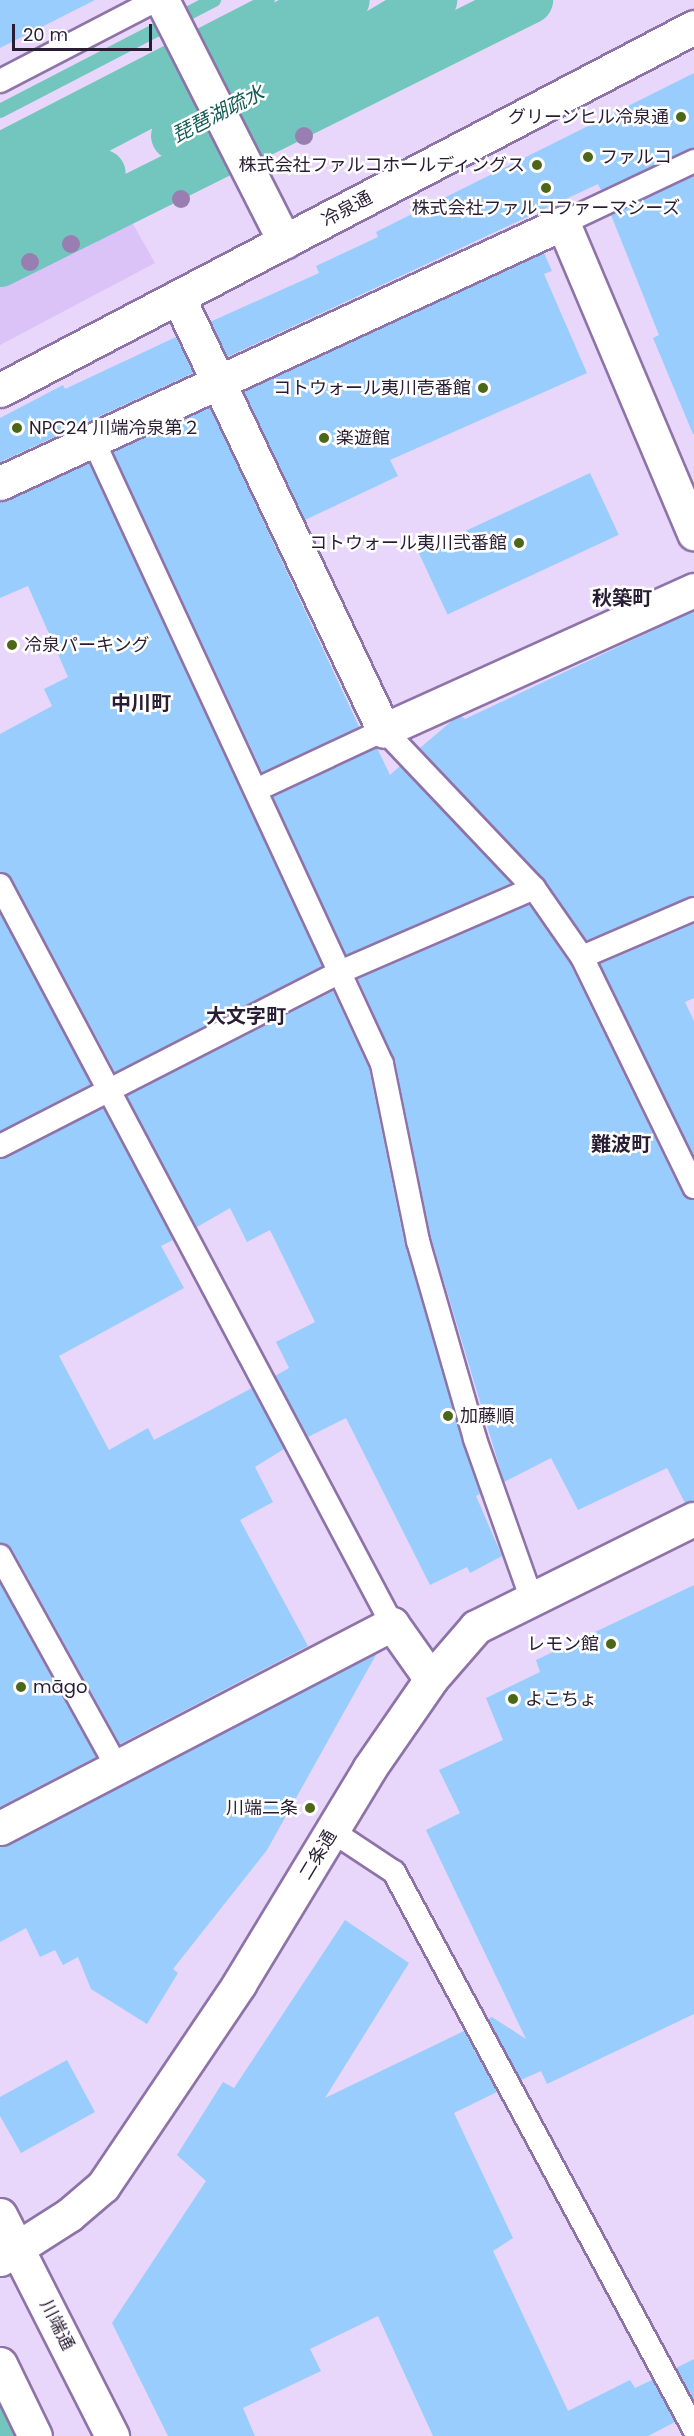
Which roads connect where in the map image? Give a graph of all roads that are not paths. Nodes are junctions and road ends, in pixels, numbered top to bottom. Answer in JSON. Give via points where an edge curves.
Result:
{"nodes":[{"id":1,"x":161,"y":3,"type":"edge"},
{"id":2,"x":694,"y":27,"type":"edge"},
{"id":3,"x":0,"y":81,"type":"edge"},
{"id":4,"x":694,"y":161,"type":"edge"},
{"id":5,"x":563,"y":223,"type":"junction"},
{"id":6,"x":285,"y":242,"type":"junction"},
{"id":7,"x":178,"y":297,"type":"junction"},
{"id":8,"x":218,"y":382,"type":"junction"},
{"id":9,"x":0,"y":390,"type":"edge"},
{"id":10,"x":94,"y":442,"type":"junction"},
{"id":11,"x":0,"y":483,"type":"edge"},
{"id":12,"x":694,"y":532,"type":"edge"},
{"id":13,"x":694,"y":590,"type":"edge"},
{"id":14,"x":384,"y":730,"type":"junction"},
{"id":15,"x":256,"y":790,"type":"junction"},
{"id":16,"x":0,"y":885,"type":"edge"},
{"id":17,"x":534,"y":888,"type":"junction"},
{"id":18,"x":694,"y":909,"type":"edge"},
{"id":19,"x":582,"y":957,"type":"junction"},
{"id":20,"x":340,"y":972,"type":"junction"},
{"id":21,"x":108,"y":1090,"type":"junction"},
{"id":22,"x":0,"y":1146,"type":"edge"},
{"id":23,"x":694,"y":1186,"type":"edge"},
{"id":24,"x":694,"y":1519,"type":"edge"},
{"id":25,"x":0,"y":1556,"type":"edge"},
{"id":26,"x":532,"y":1600,"type":"junction"},
{"id":27,"x":392,"y":1624,"type":"junction"},
{"id":28,"x":431,"y":1679,"type":"junction"},
{"id":29,"x":116,"y":1765,"type":"junction"},
{"id":30,"x":0,"y":1828,"type":"edge"},
{"id":31,"x":332,"y":1832,"type":"junction"},
{"id":32,"x":0,"y":2215,"type":"edge"},
{"id":33,"x":9,"y":2254,"type":"edge"},
{"id":34,"x":0,"y":2364,"type":"edge"},
{"id":35,"x":694,"y":2429,"type":"edge"},
{"id":36,"x":35,"y":2436,"type":"edge"},
{"id":37,"x":112,"y":2436,"type":"edge"}],
"edges":[{"from":1,"to":3,"type":"lane"},
{"from":1,"to":6,"type":"street"},
{"from":2,"to":6,"type":"street","name":"冷泉通"},
{"from":4,"to":5,"type":"lane"},
{"from":5,"to":8,"type":"street"},
{"from":5,"to":12,"type":"street"},
{"from":6,"to":7,"type":"street","name":"冷泉通"},
{"from":7,"to":8,"type":"street"},
{"from":7,"to":9,"type":"street","name":"冷泉通"},
{"from":8,"to":10,"type":"street"},
{"from":8,"to":14,"type":"street"},
{"from":10,"to":11,"type":"street"},
{"from":10,"to":15,"type":"lane"},
{"from":13,"to":14,"type":"street"},
{"from":14,"to":15,"type":"lane"},
{"from":14,"to":17,"type":"lane"},
{"from":15,"to":20,"type":"lane"},
{"from":16,"to":21,"type":"lane"},
{"from":17,"to":19,"type":"lane"},
{"from":17,"to":20,"type":"lane"},
{"from":18,"to":19,"type":"lane"},
{"from":19,"to":23,"type":"lane"},
{"from":20,"to":21,"type":"lane"},
{"from":20,"to":26,"type":"lane","via":[[382,1064],[418,1242],[475,1439]]},
{"from":21,"to":22,"type":"lane"},
{"from":21,"to":27,"type":"lane"},
{"from":24,"to":26,"type":"street","name":"二条通"},
{"from":25,"to":29,"type":"lane"},
{"from":26,"to":28,"type":"street","name":"二条通","via":[[476,1627]]},
{"from":27,"to":28,"type":"street"},
{"from":27,"to":29,"type":"street"},
{"from":28,"to":31,"type":"street","name":"二条通"},
{"from":29,"to":30,"type":"street"},
{"from":31,"to":33,"type":"street","name":"二条通","via":[[239,1984],[103,2186]]},
{"from":31,"to":35,"type":"lane","via":[[394,1872]]},
{"from":32,"to":33,"type":"street","name":"川端通"},
{"from":33,"to":37,"type":"street","name":"川端通"},
{"from":34,"to":36,"type":"street"}]}
